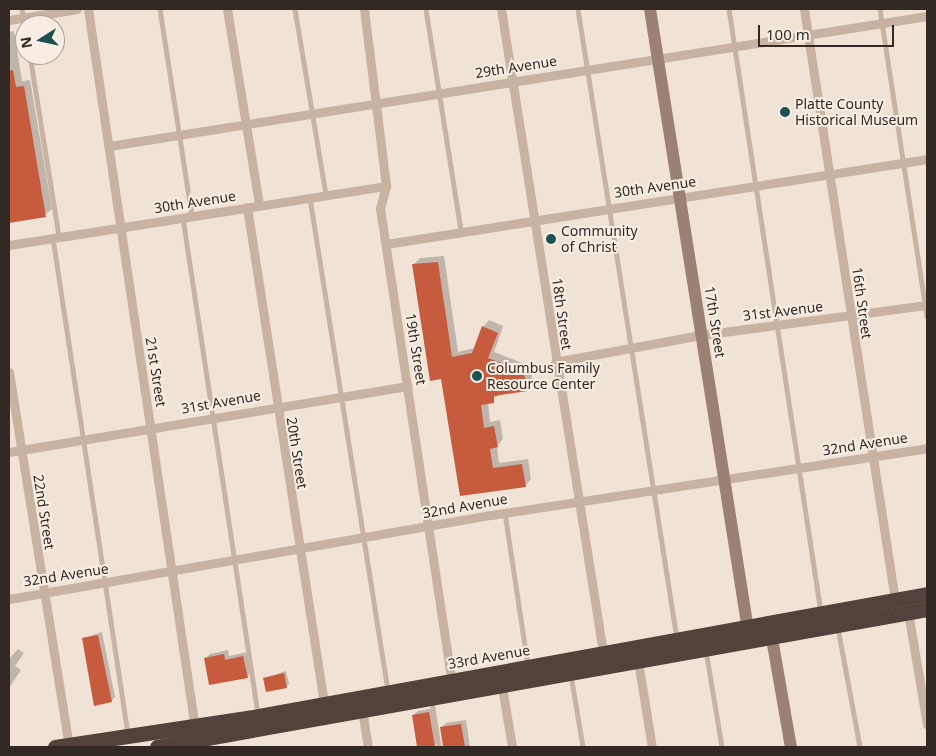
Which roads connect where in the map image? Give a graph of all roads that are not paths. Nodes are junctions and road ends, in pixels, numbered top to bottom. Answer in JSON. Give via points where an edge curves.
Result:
{"nodes":[{"id":1,"x":77,"y":9,"type":"edge"},
{"id":2,"x":88,"y":9,"type":"edge"},
{"id":3,"x":160,"y":9,"type":"edge"},
{"id":4,"x":228,"y":9,"type":"edge"},
{"id":5,"x":295,"y":9,"type":"edge"},
{"id":6,"x":364,"y":9,"type":"edge"},
{"id":7,"x":426,"y":9,"type":"edge"},
{"id":8,"x":501,"y":9,"type":"edge"},
{"id":9,"x":578,"y":9,"type":"edge"},
{"id":10,"x":650,"y":9,"type":"edge"},
{"id":11,"x":729,"y":9,"type":"edge"},
{"id":12,"x":804,"y":9,"type":"edge"},
{"id":13,"x":880,"y":9,"type":"edge"},
{"id":14,"x":37,"y":15,"type":"edge"},
{"id":15,"x":927,"y":16,"type":"edge"},
{"id":16,"x":882,"y":23,"type":"junction"},
{"id":17,"x":808,"y":35,"type":"junction"},
{"id":18,"x":735,"y":46,"type":"junction"},
{"id":19,"x":658,"y":58,"type":"junction"},
{"id":20,"x":31,"y":65,"type":"edge"},
{"id":21,"x":587,"y":69,"type":"junction"},
{"id":22,"x":512,"y":82,"type":"junction"},
{"id":23,"x":440,"y":93,"type":"junction"},
{"id":24,"x":378,"y":104,"type":"junction"},
{"id":25,"x":312,"y":113,"type":"junction"},
{"id":26,"x":245,"y":123,"type":"junction"},
{"id":27,"x":179,"y":134,"type":"junction"},
{"id":28,"x":109,"y":146,"type":"junction"},
{"id":29,"x":927,"y":159,"type":"edge"},
{"id":30,"x":904,"y":162,"type":"junction"},
{"id":31,"x":830,"y":175,"type":"junction"},
{"id":32,"x":386,"y":186,"type":"junction"},
{"id":33,"x":756,"y":186,"type":"junction"},
{"id":34,"x":326,"y":195,"type":"junction"},
{"id":35,"x":310,"y":198,"type":"junction"},
{"id":36,"x":680,"y":198,"type":"junction"},
{"id":37,"x":259,"y":205,"type":"junction"},
{"id":38,"x":247,"y":207,"type":"junction"},
{"id":39,"x":607,"y":208,"type":"junction"},
{"id":40,"x":187,"y":217,"type":"junction"},
{"id":41,"x":534,"y":219,"type":"junction"},
{"id":42,"x":121,"y":228,"type":"junction"},
{"id":43,"x":461,"y":231,"type":"junction"},
{"id":44,"x":56,"y":237,"type":"junction"},
{"id":45,"x":386,"y":244,"type":"junction"},
{"id":46,"x":9,"y":245,"type":"edge"},
{"id":47,"x":926,"y":306,"type":"edge"},
{"id":48,"x":927,"y":316,"type":"edge"},
{"id":49,"x":851,"y":317,"type":"junction"},
{"id":50,"x":777,"y":326,"type":"junction"},
{"id":51,"x":701,"y":334,"type":"junction"},
{"id":52,"x":630,"y":348,"type":"junction"},
{"id":53,"x":555,"y":362,"type":"junction"},
{"id":54,"x":9,"y":372,"type":"edge"},
{"id":55,"x":408,"y":386,"type":"junction"},
{"id":56,"x":339,"y":396,"type":"junction"},
{"id":57,"x":276,"y":406,"type":"junction"},
{"id":58,"x":211,"y":417,"type":"junction"},
{"id":59,"x":151,"y":428,"type":"junction"},
{"id":60,"x":85,"y":439,"type":"junction"},
{"id":61,"x":927,"y":448,"type":"edge"},
{"id":62,"x":20,"y":450,"type":"junction"},
{"id":63,"x":9,"y":452,"type":"edge"},
{"id":64,"x":872,"y":456,"type":"junction"},
{"id":65,"x":799,"y":468,"type":"junction"},
{"id":66,"x":724,"y":480,"type":"junction"},
{"id":67,"x":654,"y":490,"type":"junction"},
{"id":68,"x":578,"y":502,"type":"junction"},
{"id":69,"x":505,"y":513,"type":"junction"},
{"id":70,"x":427,"y":527,"type":"junction"},
{"id":71,"x":362,"y":539,"type":"junction"},
{"id":72,"x":298,"y":550,"type":"junction"},
{"id":73,"x":234,"y":561,"type":"junction"},
{"id":74,"x":172,"y":572,"type":"junction"},
{"id":75,"x":106,"y":582,"type":"junction"},
{"id":76,"x":43,"y":593,"type":"junction"},
{"id":77,"x":927,"y":594,"type":"edge"},
{"id":78,"x":9,"y":599,"type":"edge"},
{"id":79,"x":896,"y":600,"type":"junction"},
{"id":80,"x":927,"y":609,"type":"edge"},
{"id":81,"x":908,"y":612,"type":"junction"},
{"id":82,"x":821,"y":613,"type":"junction"},
{"id":83,"x":838,"y":625,"type":"junction"},
{"id":84,"x":771,"y":629,"type":"junction"},
{"id":85,"x":749,"y":634,"type":"junction"},
{"id":86,"x":678,"y":639,"type":"junction"},
{"id":87,"x":706,"y":648,"type":"junction"},
{"id":88,"x":603,"y":652,"type":"junction"},
{"id":89,"x":638,"y":661,"type":"junction"},
{"id":90,"x":528,"y":666,"type":"junction"},
{"id":91,"x":571,"y":673,"type":"junction"},
{"id":92,"x":500,"y":678,"type":"junction"},
{"id":93,"x":453,"y":687,"type":"junction"},
{"id":94,"x":388,"y":692,"type":"junction"},
{"id":95,"x":431,"y":698,"type":"junction"},
{"id":96,"x":324,"y":703,"type":"junction"},
{"id":97,"x":362,"y":710,"type":"junction"},
{"id":98,"x":259,"y":716,"type":"junction"},
{"id":99,"x":927,"y":724,"type":"edge"},
{"id":100,"x":129,"y":736,"type":"junction"},
{"id":101,"x":197,"y":738,"type":"edge"},
{"id":102,"x":62,"y":746,"type":"edge"},
{"id":103,"x":157,"y":747,"type":"edge"},
{"id":104,"x":368,"y":747,"type":"edge"},
{"id":105,"x":439,"y":747,"type":"edge"},
{"id":106,"x":512,"y":747,"type":"edge"},
{"id":107,"x":583,"y":747,"type":"edge"},
{"id":108,"x":652,"y":747,"type":"edge"},
{"id":109,"x":722,"y":747,"type":"edge"},
{"id":110,"x":791,"y":747,"type":"edge"},
{"id":111,"x":860,"y":747,"type":"edge"}],
"edges":[{"from":1,"to":14,"type":"street"},
{"from":2,"to":28,"type":"street","name":"21st Street"},
{"from":3,"to":27,"type":"lane"},
{"from":4,"to":26,"type":"street"},
{"from":5,"to":25,"type":"lane"},
{"from":6,"to":24,"type":"street","name":"19th Street"},
{"from":7,"to":23,"type":"lane"},
{"from":8,"to":22,"type":"street","name":"18th Street"},
{"from":9,"to":21,"type":"lane"},
{"from":10,"to":19,"type":"main road","name":"17th Street"},
{"from":11,"to":18,"type":"lane"},
{"from":12,"to":17,"type":"street","name":"16th Street"},
{"from":13,"to":16,"type":"lane"},
{"from":15,"to":16,"type":"street","name":"29th Avenue"},
{"from":16,"to":17,"type":"street","name":"29th Avenue"},
{"from":16,"to":30,"type":"lane"},
{"from":17,"to":18,"type":"street","name":"29th Avenue"},
{"from":17,"to":31,"type":"street","name":"16th Street"},
{"from":18,"to":19,"type":"street","name":"29th Avenue"},
{"from":18,"to":33,"type":"lane"},
{"from":19,"to":21,"type":"street","name":"29th Avenue"},
{"from":19,"to":36,"type":"main road","name":"17th Street"},
{"from":20,"to":44,"type":"lane"},
{"from":21,"to":22,"type":"street","name":"29th Avenue"},
{"from":21,"to":39,"type":"lane"},
{"from":22,"to":23,"type":"street","name":"29th Avenue"},
{"from":22,"to":41,"type":"street","name":"18th Street"},
{"from":23,"to":24,"type":"street","name":"29th Avenue"},
{"from":23,"to":43,"type":"lane"},
{"from":24,"to":25,"type":"street","name":"29th Avenue"},
{"from":24,"to":32,"type":"street","name":"19th Street"},
{"from":25,"to":26,"type":"street","name":"29th Avenue"},
{"from":25,"to":34,"type":"lane"},
{"from":26,"to":27,"type":"street","name":"29th Avenue"},
{"from":26,"to":37,"type":"street"},
{"from":27,"to":28,"type":"street","name":"29th Avenue"},
{"from":27,"to":40,"type":"lane"},
{"from":28,"to":42,"type":"street","name":"21st Street"},
{"from":29,"to":30,"type":"street","name":"30th Avenue"},
{"from":30,"to":31,"type":"street","name":"30th Avenue"},
{"from":30,"to":47,"type":"lane"},
{"from":31,"to":33,"type":"street","name":"30th Avenue"},
{"from":31,"to":49,"type":"street","name":"16th Street"},
{"from":32,"to":34,"type":"street","name":"30th Avenue"},
{"from":32,"to":45,"type":"street","name":"19th Street","via":[[380,208]]},
{"from":33,"to":36,"type":"street","name":"30th Avenue"},
{"from":33,"to":50,"type":"lane"},
{"from":34,"to":35,"type":"street","name":"30th Avenue"},
{"from":35,"to":37,"type":"street","name":"30th Avenue"},
{"from":35,"to":56,"type":"lane"},
{"from":36,"to":39,"type":"street","name":"30th Avenue"},
{"from":36,"to":51,"type":"main road","name":"17th Street"},
{"from":37,"to":38,"type":"street","name":"30th Avenue"},
{"from":38,"to":40,"type":"street","name":"30th Avenue"},
{"from":38,"to":57,"type":"street","name":"20th Street"},
{"from":39,"to":41,"type":"street","name":"30th Avenue"},
{"from":39,"to":52,"type":"lane"},
{"from":40,"to":42,"type":"street","name":"30th Avenue"},
{"from":40,"to":58,"type":"lane"},
{"from":41,"to":43,"type":"street","name":"30th Avenue"},
{"from":41,"to":53,"type":"street","name":"18th Street"},
{"from":42,"to":44,"type":"street","name":"30th Avenue"},
{"from":42,"to":59,"type":"street","name":"21st Street"},
{"from":43,"to":45,"type":"street","name":"30th Avenue"},
{"from":44,"to":46,"type":"street","name":"30th Avenue"},
{"from":44,"to":60,"type":"lane"},
{"from":45,"to":55,"type":"street","name":"19th Street"},
{"from":47,"to":48,"type":"lane"},
{"from":47,"to":49,"type":"street","name":"31st Avenue"},
{"from":49,"to":50,"type":"street","name":"31st Avenue"},
{"from":49,"to":64,"type":"street","name":"16th Street"},
{"from":50,"to":51,"type":"street","name":"31st Avenue"},
{"from":50,"to":65,"type":"lane"},
{"from":51,"to":52,"type":"street","name":"31st Avenue"},
{"from":51,"to":66,"type":"main road","name":"17th Street"},
{"from":52,"to":53,"type":"street","name":"31st Avenue"},
{"from":52,"to":67,"type":"lane"},
{"from":53,"to":68,"type":"street","name":"18th Street"},
{"from":54,"to":62,"type":"street","name":"22nd Street"},
{"from":55,"to":56,"type":"street","name":"31st Avenue"},
{"from":55,"to":70,"type":"street","name":"19th Street"},
{"from":56,"to":57,"type":"street","name":"31st Avenue"},
{"from":56,"to":71,"type":"lane"},
{"from":57,"to":58,"type":"street","name":"31st Avenue"},
{"from":57,"to":72,"type":"street","name":"20th Street"},
{"from":58,"to":59,"type":"street","name":"31st Avenue"},
{"from":58,"to":73,"type":"lane"},
{"from":59,"to":60,"type":"street","name":"31st Avenue"},
{"from":59,"to":74,"type":"street","name":"21st Street"},
{"from":60,"to":62,"type":"street","name":"31st Avenue"},
{"from":60,"to":75,"type":"lane"},
{"from":61,"to":64,"type":"street","name":"32nd Avenue"},
{"from":62,"to":63,"type":"street","name":"31st Avenue"},
{"from":62,"to":76,"type":"street","name":"22nd Street"},
{"from":64,"to":65,"type":"street","name":"32nd Avenue"},
{"from":64,"to":79,"type":"street","name":"16th Street"},
{"from":65,"to":66,"type":"street","name":"32nd Avenue"},
{"from":65,"to":82,"type":"lane"},
{"from":66,"to":67,"type":"street","name":"32nd Avenue"},
{"from":66,"to":85,"type":"main road","name":"17th Street"},
{"from":67,"to":68,"type":"street","name":"32nd Avenue"},
{"from":67,"to":86,"type":"lane"},
{"from":68,"to":69,"type":"street","name":"32nd Avenue"},
{"from":68,"to":88,"type":"street","name":"18th Street"},
{"from":69,"to":70,"type":"street","name":"32nd Avenue"},
{"from":69,"to":90,"type":"lane"},
{"from":70,"to":71,"type":"street","name":"32nd Avenue"},
{"from":70,"to":93,"type":"street","name":"19th Street"},
{"from":71,"to":72,"type":"street","name":"32nd Avenue"},
{"from":71,"to":94,"type":"lane"},
{"from":72,"to":73,"type":"street","name":"32nd Avenue"},
{"from":72,"to":96,"type":"street","name":"20th Street"},
{"from":73,"to":74,"type":"street","name":"32nd Avenue"},
{"from":73,"to":98,"type":"lane"},
{"from":74,"to":75,"type":"street","name":"32nd Avenue"},
{"from":74,"to":101,"type":"street","name":"21st Street"},
{"from":75,"to":76,"type":"street","name":"32nd Avenue"},
{"from":75,"to":100,"type":"lane"},
{"from":76,"to":78,"type":"street","name":"32nd Avenue"},
{"from":76,"to":102,"type":"street","name":"22nd Street"},
{"from":77,"to":79,"type":"highway","name":"33rd Avenue"},
{"from":79,"to":82,"type":"highway","name":"33rd Avenue"},
{"from":80,"to":81,"type":"highway","name":"33rd Avenue"},
{"from":81,"to":83,"type":"highway","name":"33rd Avenue"},
{"from":81,"to":99,"type":"street"},
{"from":82,"to":84,"type":"highway","name":"33rd Avenue"},
{"from":83,"to":84,"type":"highway","name":"33rd Avenue"},
{"from":83,"to":111,"type":"lane"},
{"from":84,"to":85,"type":"highway","name":"33rd Avenue"},
{"from":84,"to":110,"type":"main road"},
{"from":85,"to":86,"type":"highway","name":"33rd Avenue"},
{"from":85,"to":87,"type":"highway","name":"33rd Avenue"},
{"from":86,"to":88,"type":"highway","name":"33rd Avenue"},
{"from":87,"to":89,"type":"highway","name":"33rd Avenue"},
{"from":87,"to":109,"type":"lane"},
{"from":88,"to":90,"type":"highway","name":"33rd Avenue"},
{"from":89,"to":91,"type":"highway","name":"33rd Avenue"},
{"from":89,"to":108,"type":"street"},
{"from":90,"to":92,"type":"highway","name":"33rd Avenue"},
{"from":91,"to":92,"type":"highway","name":"33rd Avenue"},
{"from":91,"to":107,"type":"lane"},
{"from":92,"to":93,"type":"highway","name":"33rd Avenue"},
{"from":92,"to":106,"type":"street"},
{"from":93,"to":94,"type":"highway","name":"33rd Avenue"},
{"from":93,"to":95,"type":"highway","name":"33rd Avenue"},
{"from":94,"to":96,"type":"highway","name":"33rd Avenue"},
{"from":95,"to":97,"type":"highway","name":"33rd Avenue"},
{"from":95,"to":105,"type":"lane"},
{"from":96,"to":98,"type":"highway","name":"33rd Avenue"},
{"from":97,"to":101,"type":"highway","name":"33rd Avenue"},
{"from":97,"to":104,"type":"street"},
{"from":98,"to":101,"type":"highway","name":"33rd Avenue"},
{"from":100,"to":101,"type":"highway","name":"33rd Avenue"},
{"from":100,"to":102,"type":"highway","name":"33rd Avenue"},
{"from":101,"to":103,"type":"highway","name":"33rd Avenue"}]}
